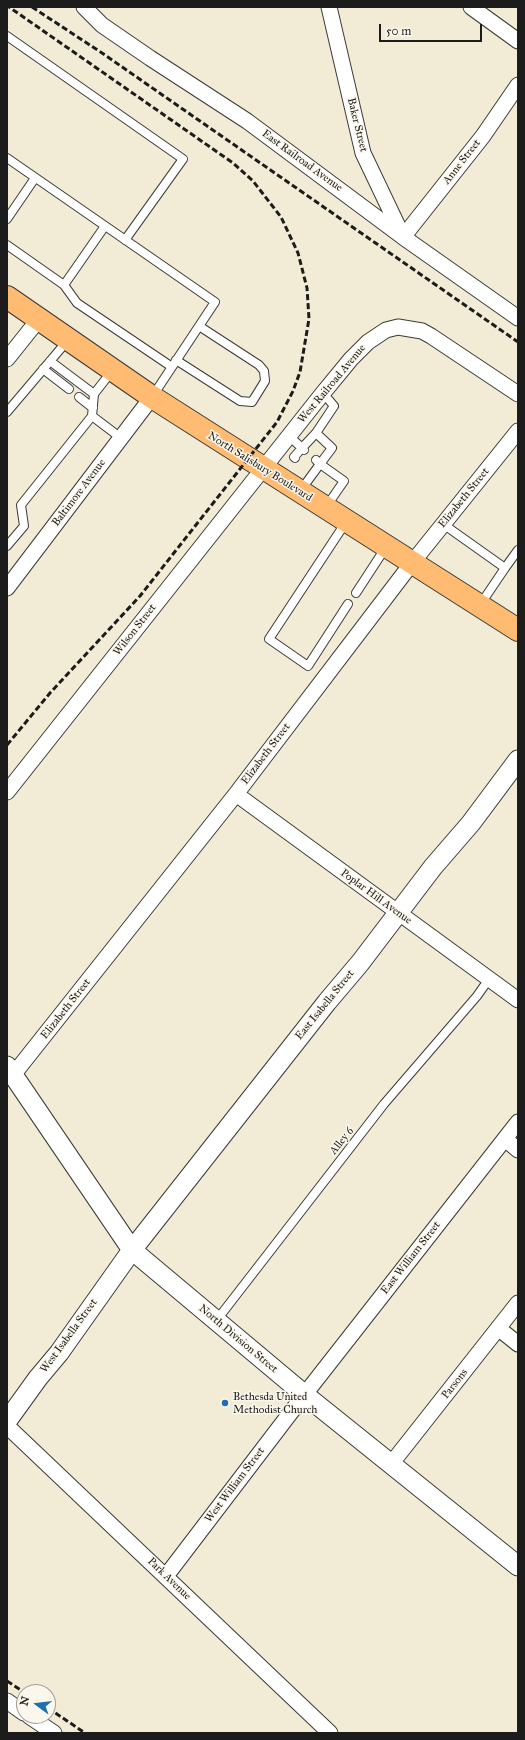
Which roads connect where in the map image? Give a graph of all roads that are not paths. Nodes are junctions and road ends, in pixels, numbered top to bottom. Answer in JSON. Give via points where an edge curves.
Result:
{"nodes":[{"id":1,"x":84,"y":7,"type":"edge"},
{"id":2,"x":329,"y":7,"type":"edge"},
{"id":3,"x":471,"y":7,"type":"edge"},
{"id":4,"x":7,"y":36,"type":"edge"},
{"id":5,"x":518,"y":42,"type":"edge"},
{"id":6,"x":518,"y":85,"type":"edge"},
{"id":7,"x":7,"y":158,"type":"edge"},
{"id":8,"x":35,"y":178,"type":"junction"},
{"id":9,"x":7,"y":219,"type":"edge"},
{"id":10,"x":106,"y":226,"type":"junction"},
{"id":11,"x":403,"y":237,"type":"junction"},
{"id":12,"x":125,"y":240,"type":"junction"},
{"id":13,"x":7,"y":245,"type":"edge"},
{"id":14,"x":64,"y":285,"type":"junction"},
{"id":15,"x":7,"y":296,"type":"edge"},
{"id":16,"x":518,"y":318,"type":"edge"},
{"id":17,"x":39,"y":319,"type":"junction"},
{"id":18,"x":199,"y":326,"type":"junction"},
{"id":19,"x":68,"y":340,"type":"junction"},
{"id":20,"x":7,"y":360,"type":"edge"},
{"id":21,"x":50,"y":361,"type":"junction"},
{"id":22,"x":174,"y":364,"type":"junction"},
{"id":23,"x":43,"y":369,"type":"junction"},
{"id":24,"x":113,"y":370,"type":"junction"},
{"id":25,"x":69,"y":389,"type":"dead end"},
{"id":26,"x":323,"y":393,"type":"junction"},
{"id":27,"x":94,"y":394,"type":"junction"},
{"id":28,"x":518,"y":394,"type":"edge"},
{"id":29,"x":79,"y":397,"type":"dead end"},
{"id":30,"x":152,"y":397,"type":"junction"},
{"id":31,"x":7,"y":412,"type":"edge"},
{"id":32,"x":93,"y":412,"type":"junction"},
{"id":33,"x":518,"y":432,"type":"edge"},
{"id":34,"x":316,"y":433,"type":"junction"},
{"id":35,"x":289,"y":436,"type":"junction"},
{"id":36,"x":121,"y":438,"type":"junction"},
{"id":37,"x":303,"y":449,"type":"junction"},
{"id":38,"x":295,"y":458,"type":"dead end"},
{"id":39,"x":318,"y":462,"type":"junction"},
{"id":40,"x":263,"y":469,"type":"junction"},
{"id":41,"x":300,"y":492,"type":"junction"},
{"id":42,"x":325,"y":508,"type":"junction"},
{"id":43,"x":346,"y":521,"type":"junction"},
{"id":44,"x":443,"y":524,"type":"junction"},
{"id":45,"x":7,"y":546,"type":"edge"},
{"id":46,"x":386,"y":546,"type":"junction"},
{"id":47,"x":518,"y":550,"type":"edge"},
{"id":48,"x":412,"y":563,"type":"junction"},
{"id":49,"x":505,"y":568,"type":"junction"},
{"id":50,"x":7,"y":588,"type":"edge"},
{"id":51,"x":356,"y":593,"type":"dead end"},
{"id":52,"x":348,"y":604,"type":"dead end"},
{"id":53,"x":480,"y":606,"type":"junction"},
{"id":54,"x":518,"y":630,"type":"edge"},
{"id":55,"x":518,"y":760,"type":"edge"},
{"id":56,"x":7,"y":792,"type":"edge"},
{"id":57,"x":236,"y":794,"type":"junction"},
{"id":58,"x":397,"y":913,"type":"junction"},
{"id":59,"x":489,"y":979,"type":"junction"},
{"id":60,"x":518,"y":1000,"type":"edge"},
{"id":61,"x":10,"y":1071,"type":"edge"},
{"id":62,"x":518,"y":1122,"type":"edge"},
{"id":63,"x":505,"y":1139,"type":"junction"},
{"id":64,"x":518,"y":1150,"type":"edge"},
{"id":65,"x":132,"y":1250,"type":"junction"},
{"id":66,"x":518,"y":1303,"type":"edge"},
{"id":67,"x":216,"y":1321,"type":"junction"},
{"id":68,"x":498,"y":1328,"type":"junction"},
{"id":69,"x":518,"y":1344,"type":"edge"},
{"id":70,"x":305,"y":1395,"type":"junction"},
{"id":71,"x":7,"y":1421,"type":"edge"},
{"id":72,"x":7,"y":1426,"type":"edge"},
{"id":73,"x":391,"y":1464,"type":"junction"},
{"id":74,"x":518,"y":1566,"type":"edge"},
{"id":75,"x":166,"y":1576,"type":"junction"},
{"id":76,"x":7,"y":1702,"type":"edge"},
{"id":77,"x":16,"y":1708,"type":"edge"},
{"id":78,"x":41,"y":1724,"type":"edge"},
{"id":79,"x":54,"y":1733,"type":"edge"},
{"id":80,"x":330,"y":1733,"type":"edge"}],
"edges":[{"from":1,"to":11,"type":"street","name":"East Railroad Avenue","via":[[102,25],[247,121]]},
{"from":2,"to":11,"type":"street","name":"Baker Street","via":[[363,152]]},
{"from":3,"to":5,"type":"street"},
{"from":4,"to":12,"type":"lane","via":[[183,159]]},
{"from":6,"to":11,"type":"street","name":"Anne Street","via":[[482,136]]},
{"from":7,"to":8,"type":"lane"},
{"from":8,"to":9,"type":"lane"},
{"from":8,"to":10,"type":"lane"},
{"from":10,"to":12,"type":"lane"},
{"from":10,"to":14,"type":"lane"},
{"from":11,"to":16,"type":"street","name":"East Railroad Avenue"},
{"from":12,"to":18,"type":"lane","via":[[214,302]]},
{"from":13,"to":14,"type":"lane"},
{"from":14,"to":22,"type":"lane","via":[[77,303]]},
{"from":15,"to":17,"type":"main road","name":"North Salisbury Boulevard"},
{"from":17,"to":19,"type":"main road","name":"North Salisbury Boulevard"},
{"from":17,"to":20,"type":"street"},
{"from":18,"to":22,"type":"lane"},
{"from":18,"to":22,"type":"lane","via":[[259,365],[264,371],[265,381],[252,402],[240,401]]},
{"from":19,"to":21,"type":"lane"},
{"from":19,"to":24,"type":"main road","name":"North Salisbury Boulevard"},
{"from":21,"to":23,"type":"lane"},
{"from":21,"to":27,"type":"lane"},
{"from":22,"to":30,"type":"lane"},
{"from":23,"to":25,"type":"lane"},
{"from":23,"to":31,"type":"lane"},
{"from":24,"to":27,"type":"lane"},
{"from":24,"to":30,"type":"main road","name":"North Salisbury Boulevard"},
{"from":26,"to":28,"type":"street","name":"West Railroad Avenue","via":[[368,342],[386,330],[398,327],[431,336]]},
{"from":26,"to":34,"type":"lane","via":[[334,406]]},
{"from":26,"to":35,"type":"street","name":"West Railroad Avenue"},
{"from":27,"to":32,"type":"lane"},
{"from":29,"to":32,"type":"lane"},
{"from":30,"to":36,"type":"street","name":"Baltimore Avenue"},
{"from":30,"to":40,"type":"main road","name":"North Salisbury Boulevard"},
{"from":32,"to":36,"type":"lane"},
{"from":32,"to":45,"type":"lane","via":[[21,505],[24,526]]},
{"from":33,"to":44,"type":"street","name":"Elizabeth Street"},
{"from":34,"to":37,"type":"lane"},
{"from":34,"to":39,"type":"lane","via":[[332,448]]},
{"from":35,"to":37,"type":"lane"},
{"from":35,"to":40,"type":"street","name":"West Railroad Avenue"},
{"from":36,"to":50,"type":"street","name":"Baltimore Avenue"},
{"from":37,"to":38,"type":"lane"},
{"from":39,"to":41,"type":"lane","via":[[310,471]]},
{"from":39,"to":42,"type":"lane","via":[[344,481]]},
{"from":40,"to":41,"type":"main road","name":"North Salisbury Boulevard"},
{"from":40,"to":56,"type":"street","name":"Wilson Street"},
{"from":41,"to":42,"type":"main road","name":"North Salisbury Boulevard"},
{"from":42,"to":43,"type":"main road","name":"North Salisbury Boulevard"},
{"from":43,"to":46,"type":"main road","name":"North Salisbury Boulevard"},
{"from":43,"to":52,"type":"lane","via":[[269,639],[308,666]]},
{"from":44,"to":48,"type":"street","name":"Elizabeth Street"},
{"from":44,"to":49,"type":"lane"},
{"from":46,"to":48,"type":"main road","name":"North Salisbury Boulevard"},
{"from":46,"to":51,"type":"lane"},
{"from":47,"to":49,"type":"lane"},
{"from":48,"to":53,"type":"main road","name":"North Salisbury Boulevard"},
{"from":48,"to":57,"type":"street","name":"Elizabeth Street"},
{"from":49,"to":53,"type":"lane"},
{"from":53,"to":54,"type":"main road","name":"North Salisbury Boulevard"},
{"from":55,"to":58,"type":"street","name":"East Isabella Street","via":[[471,823]]},
{"from":57,"to":58,"type":"street","name":"Poplar Hill Avenue"},
{"from":57,"to":61,"type":"street","name":"Elizabeth Street"},
{"from":58,"to":59,"type":"street","name":"Poplar Hill Avenue"},
{"from":58,"to":65,"type":"street","name":"East Isabella Street"},
{"from":59,"to":60,"type":"street","name":"Poplar Hill Avenue"},
{"from":59,"to":67,"type":"lane","name":"Alley 6","via":[[384,1104]]},
{"from":61,"to":65,"type":"street","name":"North Division Street"},
{"from":62,"to":63,"type":"street","name":"East William Street"},
{"from":63,"to":64,"type":"street"},
{"from":63,"to":70,"type":"street","name":"East William Street"},
{"from":65,"to":67,"type":"street","name":"North Division Street"},
{"from":65,"to":71,"type":"street","name":"West Isabella Street"},
{"from":66,"to":68,"type":"street","name":"Parsons"},
{"from":67,"to":70,"type":"street","name":"North Division Street"},
{"from":68,"to":69,"type":"street"},
{"from":68,"to":73,"type":"street","name":"Parsons"},
{"from":70,"to":73,"type":"street","name":"North Division Street"},
{"from":70,"to":75,"type":"street","name":"West William Street"},
{"from":72,"to":75,"type":"street","name":"Park Avenue"},
{"from":73,"to":74,"type":"street","name":"North Division Street"},
{"from":75,"to":80,"type":"street","name":"Park Avenue"},
{"from":76,"to":77,"type":"street"},
{"from":78,"to":79,"type":"street"}]}
